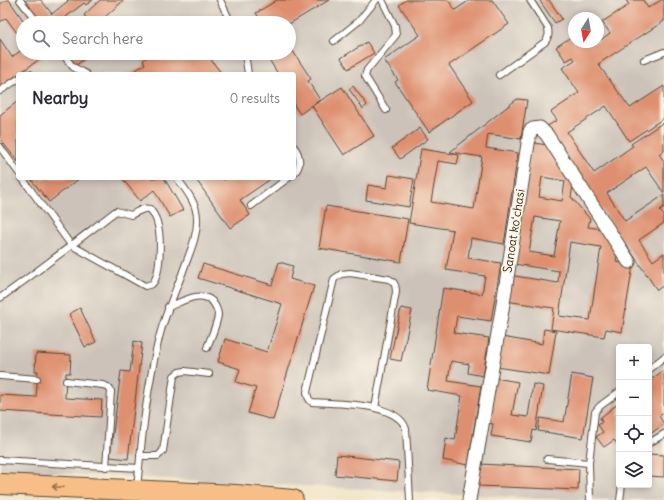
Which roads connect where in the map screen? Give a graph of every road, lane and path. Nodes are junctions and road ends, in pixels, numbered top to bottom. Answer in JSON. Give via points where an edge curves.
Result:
{"nodes":[{"id":1,"x":20,"y":0,"type":"edge"},
{"id":2,"x":220,"y":0,"type":"edge"},
{"id":3,"x":376,"y":0,"type":"edge"},
{"id":4,"x":382,"y":0,"type":"edge"},
{"id":5,"x":530,"y":0,"type":"edge"},
{"id":6,"x":33,"y":16,"type":"edge"},
{"id":7,"x":228,"y":16,"type":"edge"},
{"id":8,"x":334,"y":41,"type":"dead end"},
{"id":9,"x":664,"y":52,"type":"edge"},
{"id":10,"x":68,"y":60,"type":"edge"},
{"id":11,"x":246,"y":60,"type":"edge"},
{"id":12,"x":644,"y":60,"type":"dead end"},
{"id":13,"x":82,"y":72,"type":"edge"},
{"id":14,"x":248,"y":72,"type":"edge"},
{"id":15,"x":499,"y":75,"type":"dead end"},
{"id":16,"x":16,"y":80,"type":"edge"},
{"id":17,"x":0,"y":92,"type":"edge"},
{"id":18,"x":386,"y":110,"type":"dead end"},
{"id":19,"x":0,"y":147,"type":"edge"},
{"id":20,"x":296,"y":150,"type":"edge"},
{"id":21,"x":16,"y":169,"type":"edge"},
{"id":22,"x":296,"y":170,"type":"edge"},
{"id":23,"x":23,"y":180,"type":"edge"},
{"id":24,"x":178,"y":180,"type":"edge"},
{"id":25,"x":285,"y":180,"type":"edge"},
{"id":26,"x":251,"y":206,"type":"dead end"},
{"id":27,"x":71,"y":245,"type":"junction"},
{"id":28,"x":629,"y":262,"type":"dead end"},
{"id":29,"x":0,"y":298,"type":"edge"},
{"id":30,"x":168,"y":307,"type":"junction"},
{"id":31,"x":207,"y":348,"type":"dead end"},
{"id":32,"x":664,"y":357,"type":"edge"},
{"id":33,"x":652,"y":367,"type":"edge"},
{"id":34,"x":209,"y":374,"type":"dead end"},
{"id":35,"x":0,"y":376,"type":"edge"},
{"id":36,"x":37,"y":379,"type":"dead end"},
{"id":37,"x":66,"y":381,"type":"dead end"},
{"id":38,"x":616,"y":394,"type":"edge"},
{"id":39,"x":375,"y":408,"type":"junction"},
{"id":40,"x":664,"y":434,"type":"edge"},
{"id":41,"x":652,"y":441,"type":"edge"},
{"id":42,"x":140,"y":456,"type":"junction"},
{"id":43,"x":547,"y":459,"type":"dead end"},
{"id":44,"x":0,"y":460,"type":"edge"},
{"id":45,"x":588,"y":463,"type":"junction"},
{"id":46,"x":106,"y":466,"type":"junction"},
{"id":47,"x":139,"y":468,"type":"junction"},
{"id":48,"x":0,"y":484,"type":"edge"},
{"id":49,"x":622,"y":488,"type":"edge"},
{"id":50,"x":136,"y":491,"type":"junction"},
{"id":51,"x":236,"y":498,"type":"edge"},
{"id":52,"x":292,"y":500,"type":"edge"},
{"id":53,"x":410,"y":500,"type":"edge"},
{"id":54,"x":469,"y":500,"type":"edge"},
{"id":55,"x":590,"y":500,"type":"edge"},
{"id":56,"x":620,"y":500,"type":"edge"}],
"edges":[{"from":1,"to":6,"type":"lane"},
{"from":2,"to":7,"type":"lane"},
{"from":3,"to":8,"type":"lane","via":[[360,21]]},
{"from":4,"to":18,"type":"lane","via":[[395,26],[396,35],[367,70],[365,76]]},
{"from":5,"to":15,"type":"lane","via":[[548,28],[548,38]]},
{"from":9,"to":12,"type":"lane"},
{"from":10,"to":13,"type":"lane"},
{"from":11,"to":14,"type":"lane"},
{"from":16,"to":17,"type":"lane"},
{"from":19,"to":21,"type":"lane"},
{"from":20,"to":22,"type":"lane","via":[[299,166]]},
{"from":23,"to":27,"type":"lane"},
{"from":24,"to":30,"type":"lane","via":[[194,205],[197,229]]},
{"from":25,"to":26,"type":"lane"},
{"from":27,"to":27,"type":"lane","via":[[145,286],[152,284],[157,277],[160,241],[158,225],[150,209],[145,208],[131,215],[116,211]]},
{"from":27,"to":29,"type":"lane"},
{"from":28,"to":54,"type":"street","name":"Sanoat koʻchasi","via":[[547,135],[540,128],[530,131]]},
{"from":30,"to":31,"type":"lane","via":[[200,296],[213,302],[218,315]]},
{"from":30,"to":42,"type":"lane","via":[[146,403]]},
{"from":32,"to":33,"type":"lane"},
{"from":34,"to":42,"type":"lane","via":[[185,371],[174,376],[163,451],[158,456]]},
{"from":35,"to":36,"type":"lane"},
{"from":37,"to":46,"type":"lane","via":[[103,385],[111,392]]},
{"from":38,"to":45,"type":"lane","via":[[595,412]]},
{"from":39,"to":39,"type":"lane","via":[[309,400],[307,392],[334,280],[341,274],[389,279],[396,287]]},
{"from":39,"to":53,"type":"lane","via":[[388,412],[404,423]]},
{"from":40,"to":41,"type":"lane"},
{"from":42,"to":47,"type":"lane"},
{"from":43,"to":45,"type":"lane"},
{"from":44,"to":46,"type":"lane"},
{"from":45,"to":55,"type":"lane"},
{"from":46,"to":47,"type":"lane"},
{"from":47,"to":50,"type":"lane"},
{"from":50,"to":48,"type":"main road","one_way":true},
{"from":49,"to":56,"type":"lane"},
{"from":50,"to":51,"type":"main road"},
{"from":51,"to":52,"type":"main road"}]}
